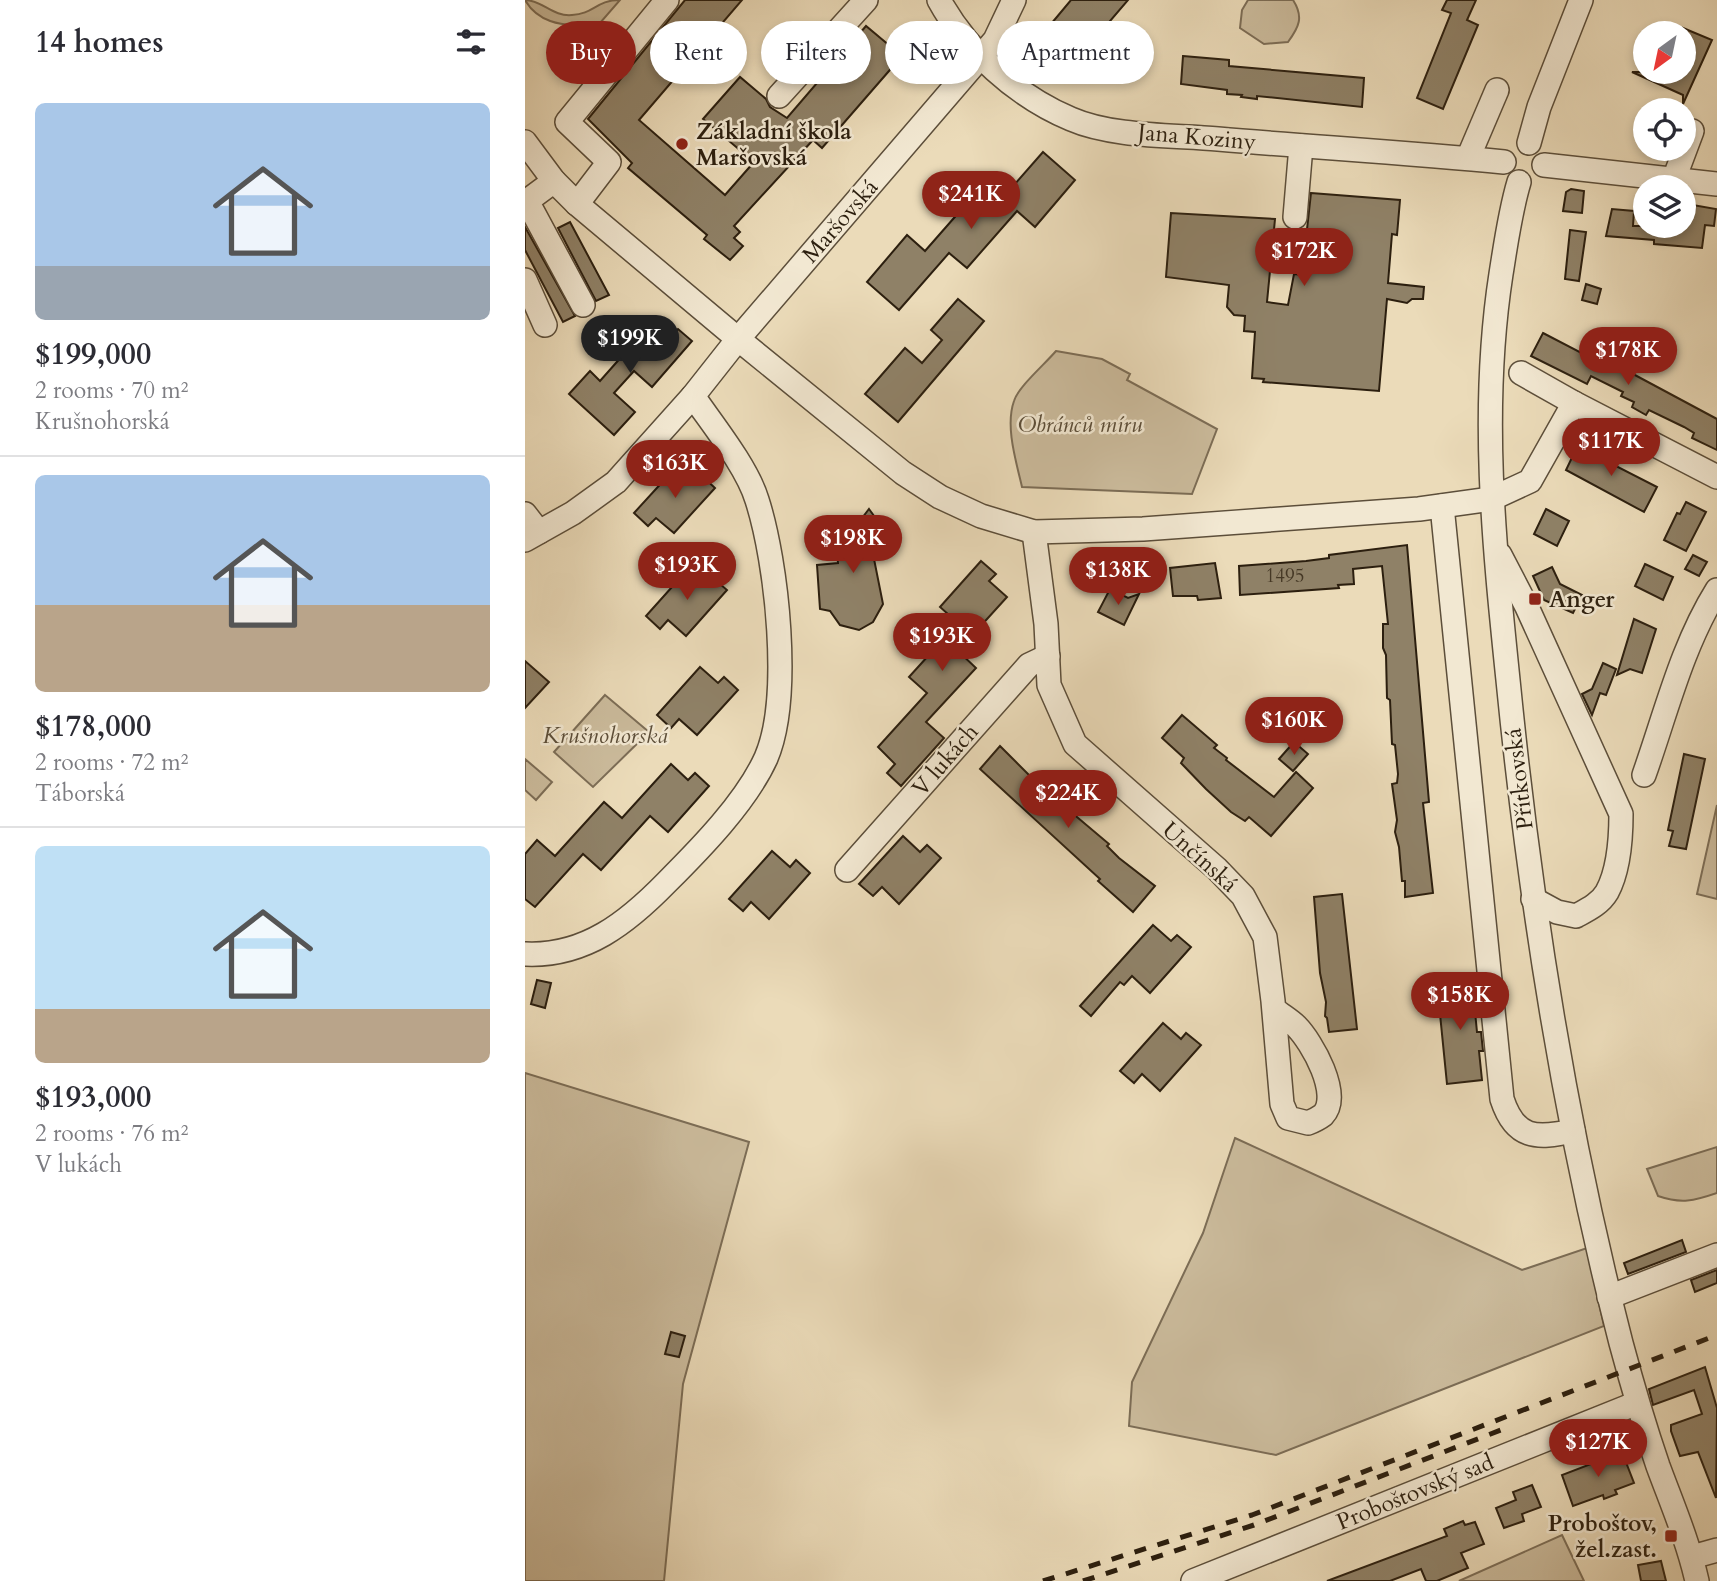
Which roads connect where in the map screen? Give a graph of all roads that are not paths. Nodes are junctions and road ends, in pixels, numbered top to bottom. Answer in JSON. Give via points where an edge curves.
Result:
{"nodes":[{"id":1,"x":667,"y":0,"type":"edge"},
{"id":2,"x":866,"y":0,"type":"edge"},
{"id":3,"x":939,"y":0,"type":"edge"},
{"id":4,"x":1014,"y":0,"type":"edge"},
{"id":5,"x":1581,"y":0,"type":"edge"},
{"id":6,"x":952,"y":21,"type":"edge"},
{"id":7,"x":983,"y":54,"type":"edge"},
{"id":8,"x":983,"y":58,"type":"edge"},
{"id":9,"x":957,"y":84,"type":"edge"},
{"id":10,"x":1497,"y":90,"type":"dead end"},
{"id":11,"x":779,"y":96,"type":"dead end"},
{"id":12,"x":525,"y":142,"type":"edge"},
{"id":13,"x":1528,"y":143,"type":"junction"},
{"id":14,"x":1301,"y":146,"type":"junction"},
{"id":15,"x":1468,"y":158,"type":"junction"},
{"id":16,"x":1504,"y":162,"type":"junction"},
{"id":17,"x":1544,"y":165,"type":"junction"},
{"id":18,"x":1637,"y":175,"type":"edge"},
{"id":19,"x":554,"y":181,"type":"junction"},
{"id":20,"x":1518,"y":182,"type":"junction"},
{"id":21,"x":1696,"y":182,"type":"edge"},
{"id":22,"x":1717,"y":184,"type":"edge"},
{"id":23,"x":577,"y":204,"type":"junction"},
{"id":24,"x":1295,"y":217,"type":"dead end"},
{"id":25,"x":525,"y":280,"type":"edge"},
{"id":26,"x":583,"y":305,"type":"dead end"},
{"id":27,"x":545,"y":325,"type":"dead end"},
{"id":28,"x":738,"y":339,"type":"junction"},
{"id":29,"x":1521,"y":373,"type":"dead end"},
{"id":30,"x":693,"y":396,"type":"junction"},
{"id":31,"x":1573,"y":404,"type":"junction"},
{"id":32,"x":1717,"y":478,"type":"edge"},
{"id":33,"x":1491,"y":499,"type":"junction"},
{"id":34,"x":1442,"y":506,"type":"junction"},
{"id":35,"x":530,"y":529,"type":"edge"},
{"id":36,"x":1034,"y":532,"type":"junction"},
{"id":37,"x":1494,"y":544,"type":"junction"},
{"id":38,"x":1717,"y":590,"type":"edge"},
{"id":39,"x":1048,"y":656,"type":"junction"},
{"id":40,"x":1644,"y":775,"type":"dead end"},
{"id":41,"x":847,"y":870,"type":"dead end"},
{"id":42,"x":1533,"y":900,"type":"junction"},
{"id":43,"x":525,"y":954,"type":"edge"},
{"id":44,"x":1274,"y":1009,"type":"dead end"},
{"id":45,"x":1573,"y":1131,"type":"junction"},
{"id":46,"x":1717,"y":1255,"type":"edge"},
{"id":47,"x":1609,"y":1297,"type":"junction"},
{"id":48,"x":1637,"y":1403,"type":"junction"},
{"id":49,"x":1717,"y":1550,"type":"edge"},
{"id":50,"x":1692,"y":1557,"type":"junction"},
{"id":51,"x":1193,"y":1581,"type":"edge"},
{"id":52,"x":1697,"y":1581,"type":"edge"}],
"edges":[{"from":1,"to":23,"type":"street","via":[[567,122],[609,162]]},
{"from":2,"to":11,"type":"street"},
{"from":3,"to":6,"type":"street","name":"Jana Koziny"},
{"from":4,"to":7,"type":"street","name":"Maršovská","via":[[995,40]]},
{"from":5,"to":13,"type":"street"},
{"from":8,"to":14,"type":"street","name":"Jana Koziny","via":[[1017,88],[1072,120],[1112,129]]},
{"from":9,"to":28,"type":"street","name":"Maršovská"},
{"from":10,"to":15,"type":"street"},
{"from":12,"to":19,"type":"street"},
{"from":13,"to":16,"type":"street","via":[[1507,150]]},
{"from":13,"to":17,"type":"street","via":[[1541,151]]},
{"from":14,"to":15,"type":"street","name":"Jana Koziny"},
{"from":14,"to":24,"type":"street"},
{"from":15,"to":16,"type":"street","name":"Jana Koziny"},
{"from":16,"to":20,"type":"street","via":[[1508,176]]},
{"from":17,"to":18,"type":"street"},
{"from":17,"to":20,"type":"street","via":[[1533,181]]},
{"from":19,"to":23,"type":"street"},
{"from":19,"to":26,"type":"street","via":[[527,201]]},
{"from":20,"to":33,"type":"street","name":"Přítkovská","via":[[1494,320]]},
{"from":21,"to":22,"type":"street"},
{"from":23,"to":28,"type":"street"},
{"from":25,"to":27,"type":"street"},
{"from":28,"to":30,"type":"street"},
{"from":28,"to":36,"type":"street","via":[[903,473],[981,516]]},
{"from":29,"to":31,"type":"street"},
{"from":30,"to":35,"type":"street","via":[[616,482],[573,513]]},
{"from":30,"to":43,"type":"street","via":[[757,498],[770,559],[778,630],[778,691],[767,755],[745,793],[689,861],[633,917],[604,936],[569,949]]},
{"from":31,"to":32,"type":"street"},
{"from":31,"to":33,"type":"street","via":[[1530,481]]},
{"from":33,"to":34,"type":"street"},
{"from":33,"to":37,"type":"street","name":"Přítkovská"},
{"from":34,"to":36,"type":"street","via":[[1143,529]]},
{"from":34,"to":45,"type":"street","via":[[1502,1099],[1508,1118],[1528,1135],[1546,1137]]},
{"from":36,"to":39,"type":"street","name":"Unčínská"},
{"from":37,"to":42,"type":"street","name":"Přítkovská"},
{"from":37,"to":42,"type":"street","via":[[1621,814],[1620,845],[1607,892],[1594,906],[1576,916]]},
{"from":38,"to":40,"type":"street","via":[[1685,657]]},
{"from":39,"to":41,"type":"street","name":"V lukách","via":[[1029,665]]},
{"from":39,"to":44,"type":"street","name":"Unčínská","via":[[1049,685],[1075,744],[1243,896],[1265,937]]},
{"from":42,"to":45,"type":"street","name":"Přítkovská"},
{"from":45,"to":47,"type":"street","name":"Přítkovská"},
{"from":46,"to":47,"type":"street"},
{"from":47,"to":48,"type":"street","name":"Přítkovská"},
{"from":48,"to":50,"type":"street","name":"Přítkovská"},
{"from":48,"to":51,"type":"street","name":"Proboštovský sad"},
{"from":49,"to":50,"type":"street"},
{"from":50,"to":52,"type":"street","name":"Přítkovská"}]}
